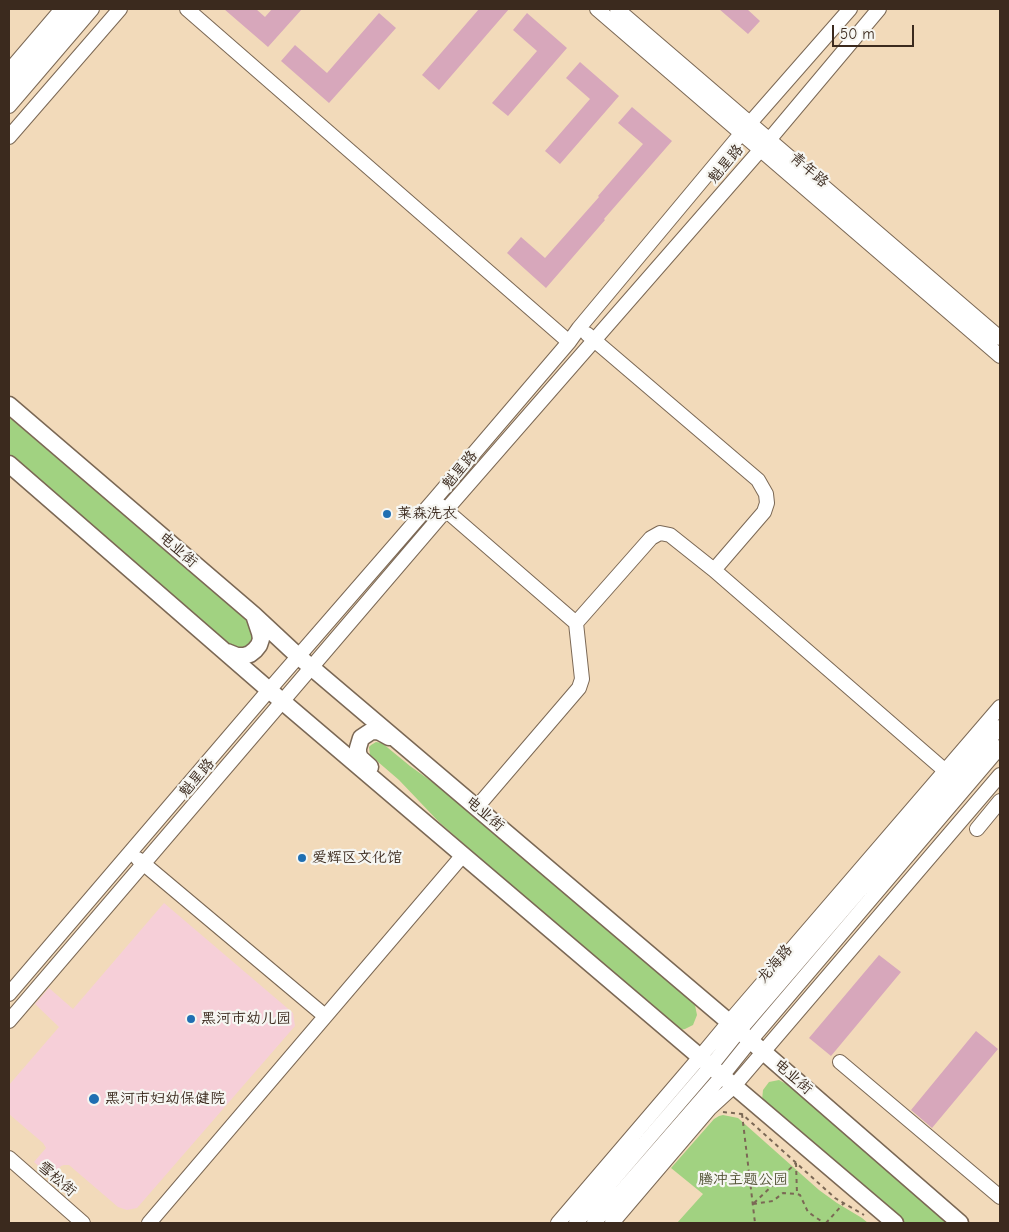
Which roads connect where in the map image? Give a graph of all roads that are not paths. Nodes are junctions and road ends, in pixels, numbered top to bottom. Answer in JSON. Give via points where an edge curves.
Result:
{"nodes":[{"id":1,"x":62,"y":9,"type":"edge"},
{"id":2,"x":77,"y":9,"type":"edge"},
{"id":3,"x":92,"y":9,"type":"edge"},
{"id":4,"x":120,"y":9,"type":"edge"},
{"id":5,"x":187,"y":9,"type":"edge"},
{"id":6,"x":597,"y":9,"type":"edge"},
{"id":7,"x":617,"y":9,"type":"edge"},
{"id":8,"x":850,"y":9,"type":"edge"},
{"id":9,"x":879,"y":9,"type":"edge"},
{"id":10,"x":9,"y":71,"type":"edge"},
{"id":11,"x":9,"y":89,"type":"edge"},
{"id":12,"x":9,"y":106,"type":"edge"},
{"id":13,"x":746,"y":128,"type":"junction"},
{"id":14,"x":9,"y":137,"type":"edge"},
{"id":15,"x":765,"y":145,"type":"junction"},
{"id":16,"x":579,"y":328,"type":"junction"},
{"id":17,"x":1000,"y":338,"type":"edge"},
{"id":18,"x":594,"y":340,"type":"junction"},
{"id":19,"x":569,"y":342,"type":"junction"},
{"id":20,"x":1000,"y":356,"type":"edge"},
{"id":21,"x":9,"y":405,"type":"edge"},
{"id":22,"x":9,"y":464,"type":"edge"},
{"id":23,"x":434,"y":500,"type":"junction"},
{"id":24,"x":446,"y":510,"type":"junction"},
{"id":25,"x":714,"y":570,"type":"junction"},
{"id":26,"x":254,"y":615,"type":"junction"},
{"id":27,"x":576,"y":623,"type":"junction"},
{"id":28,"x":221,"y":648,"type":"junction"},
{"id":29,"x":298,"y":656,"type":"junction"},
{"id":30,"x":312,"y":668,"type":"junction"},
{"id":31,"x":269,"y":690,"type":"junction"},
{"id":32,"x":283,"y":702,"type":"junction"},
{"id":33,"x":1000,"y":707,"type":"edge"},
{"id":34,"x":1000,"y":728,"type":"edge"},
{"id":35,"x":1000,"y":748,"type":"edge"},
{"id":36,"x":1000,"y":775,"type":"edge"},
{"id":37,"x":440,"y":776,"type":"junction"},
{"id":38,"x":956,"y":779,"type":"junction"},
{"id":39,"x":1000,"y":801,"type":"edge"},
{"id":40,"x":477,"y":807,"type":"junction"},
{"id":41,"x":412,"y":812,"type":"junction"},
{"id":42,"x":976,"y":829,"type":"dead end"},
{"id":43,"x":130,"y":853,"type":"junction"},
{"id":44,"x":463,"y":855,"type":"junction"},
{"id":45,"x":144,"y":864,"type":"junction"},
{"id":46,"x":9,"y":994,"type":"edge"},
{"id":47,"x":325,"y":1016,"type":"junction"},
{"id":48,"x":9,"y":1021,"type":"edge"},
{"id":49,"x":739,"y":1031,"type":"junction"},
{"id":50,"x":763,"y":1051,"type":"junction"},
{"id":51,"x":840,"y":1062,"type":"dead end"},
{"id":52,"x":717,"y":1071,"type":"junction"},
{"id":53,"x":9,"y":1158,"type":"edge"},
{"id":54,"x":1000,"y":1197,"type":"edge"},
{"id":55,"x":83,"y":1223,"type":"edge"},
{"id":56,"x":149,"y":1223,"type":"edge"},
{"id":57,"x":558,"y":1223,"type":"edge"},
{"id":58,"x":576,"y":1223,"type":"edge"},
{"id":59,"x":594,"y":1223,"type":"edge"},
{"id":60,"x":612,"y":1223,"type":"edge"},
{"id":61,"x":895,"y":1223,"type":"edge"},
{"id":62,"x":960,"y":1223,"type":"edge"}],
"edges":[{"from":1,"to":10,"type":"street"},
{"from":2,"to":11,"type":"street"},
{"from":3,"to":12,"type":"street"},
{"from":4,"to":14,"type":"street"},
{"from":5,"to":19,"type":"street"},
{"from":6,"to":13,"type":"street","name":"青年路"},
{"from":7,"to":13,"type":"street","name":"青年路"},
{"from":8,"to":13,"type":"street","name":"魁星路"},
{"from":9,"to":15,"type":"street","name":"魁星路"},
{"from":13,"to":15,"type":"street","name":"青年路"},
{"from":13,"to":16,"type":"street","name":"魁星路"},
{"from":15,"to":17,"type":"street","name":"青年路"},
{"from":15,"to":18,"type":"street","name":"魁星路"},
{"from":15,"to":20,"type":"street","name":"青年路"},
{"from":16,"to":18,"type":"street"},
{"from":16,"to":19,"type":"street","name":"魁星路"},
{"from":18,"to":24,"type":"street","name":"魁星路"},
{"from":18,"to":25,"type":"street","via":[[758,480],[766,494],[764,512]]},
{"from":19,"to":23,"type":"street","name":"魁星路"},
{"from":21,"to":26,"type":"main road","name":"电业街"},
{"from":22,"to":28,"type":"main road"},
{"from":23,"to":24,"type":"street"},
{"from":23,"to":29,"type":"street","name":"魁星路"},
{"from":24,"to":27,"type":"street"},
{"from":24,"to":30,"type":"street","name":"魁星路"},
{"from":25,"to":27,"type":"street","via":[[670,535],[660,534],[651,538]]},
{"from":25,"to":38,"type":"street"},
{"from":26,"to":28,"type":"main road","via":[[260,632],[259,645],[255,650],[237,656]]},
{"from":26,"to":29,"type":"main road","name":"电业街"},
{"from":27,"to":40,"type":"street","via":[[582,679],[579,688]]},
{"from":28,"to":31,"type":"main road"},
{"from":29,"to":30,"type":"main road","name":"电业街"},
{"from":29,"to":31,"type":"street","name":"魁星路"},
{"from":30,"to":32,"type":"street","name":"魁星路"},
{"from":30,"to":37,"type":"main road","name":"电业街"},
{"from":31,"to":32,"type":"main road"},
{"from":31,"to":43,"type":"street","name":"魁星路"},
{"from":32,"to":41,"type":"main road"},
{"from":32,"to":45,"type":"street","name":"魁星路"},
{"from":33,"to":38,"type":"street"},
{"from":34,"to":38,"type":"street","name":"龙海路"},
{"from":35,"to":38,"type":"street","name":"龙海路"},
{"from":36,"to":50,"type":"street"},
{"from":37,"to":40,"type":"main road","name":"电业街"},
{"from":37,"to":41,"type":"main road","via":[[385,734],[370,732],[361,738],[360,758],[394,788]]},
{"from":38,"to":49,"type":"street","name":"龙海路"},
{"from":38,"to":49,"type":"street"},
{"from":39,"to":42,"type":"street"},
{"from":40,"to":49,"type":"main road","name":"电业街"},
{"from":41,"to":44,"type":"main road"},
{"from":43,"to":45,"type":"street"},
{"from":43,"to":46,"type":"street","name":"魁星路"},
{"from":44,"to":47,"type":"street"},
{"from":44,"to":52,"type":"main road"},
{"from":45,"to":47,"type":"street"},
{"from":45,"to":48,"type":"street","name":"魁星路"},
{"from":47,"to":56,"type":"street"},
{"from":49,"to":50,"type":"main road","name":"电业街"},
{"from":49,"to":52,"type":"street","name":"龙海路"},
{"from":49,"to":52,"type":"street"},
{"from":50,"to":52,"type":"street"},
{"from":50,"to":62,"type":"main road","name":"电业街"},
{"from":51,"to":54,"type":"street"},
{"from":52,"to":57,"type":"street"},
{"from":52,"to":58,"type":"street","name":"龙海路"},
{"from":52,"to":59,"type":"street","name":"龙海路"},
{"from":52,"to":60,"type":"street","via":[[710,1108]]},
{"from":52,"to":61,"type":"main road"},
{"from":53,"to":55,"type":"street","name":"雪松街"}]}
